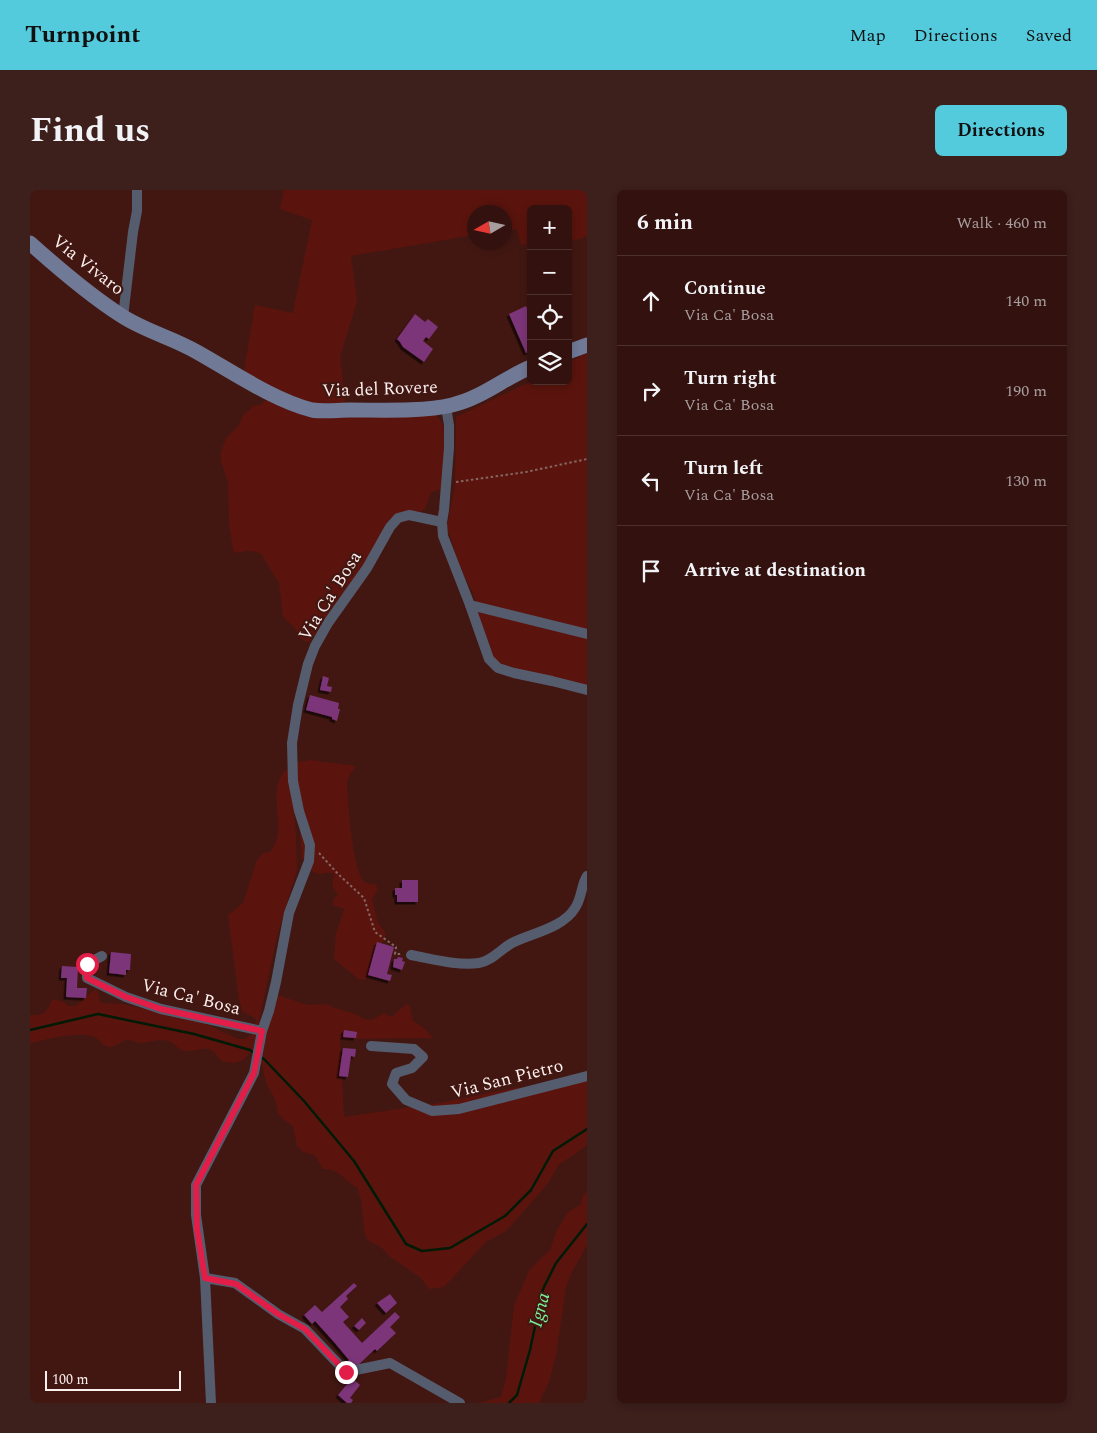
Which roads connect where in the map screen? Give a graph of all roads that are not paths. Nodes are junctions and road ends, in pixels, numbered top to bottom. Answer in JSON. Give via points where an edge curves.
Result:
{"nodes":[{"id":1,"x":136,"y":190,"type":"edge"},
{"id":2,"x":30,"y":243,"type":"edge"},
{"id":3,"x":123,"y":316,"type":"junction"},
{"id":4,"x":587,"y":345,"type":"edge"},
{"id":5,"x":572,"y":351,"type":"edge"},
{"id":6,"x":527,"y":370,"type":"edge"},
{"id":7,"x":446,"y":406,"type":"junction"},
{"id":8,"x":442,"y":522,"type":"junction"},
{"id":9,"x":470,"y":605,"type":"junction"},
{"id":10,"x":587,"y":634,"type":"edge"},
{"id":11,"x":587,"y":690,"type":"edge"},
{"id":12,"x":587,"y":876,"type":"edge"},
{"id":13,"x":411,"y":955,"type":"road end"},
{"id":14,"x":102,"y":956,"type":"dead end"},
{"id":15,"x":262,"y":1031,"type":"junction"},
{"id":16,"x":370,"y":1046,"type":"dead end"},
{"id":17,"x":587,"y":1076,"type":"edge"},
{"id":18,"x":205,"y":1278,"type":"junction"},
{"id":19,"x":211,"y":1403,"type":"edge"},
{"id":20,"x":460,"y":1403,"type":"edge"}],
"edges":[{"from":1,"to":3,"type":"street","via":[[137,211]]},
{"from":2,"to":3,"type":"street","name":"Via Vivaro","via":[[78,284]]},
{"from":3,"to":7,"type":"street","name":"Via del Rovere","via":[[181,342],[273,395],[314,410]]},
{"from":4,"to":5,"type":"street"},
{"from":6,"to":7,"type":"street","name":"Via del Rovere","via":[[468,400]]},
{"from":7,"to":8,"type":"street","via":[[449,448]]},
{"from":8,"to":9,"type":"street","via":[[444,536]]},
{"from":8,"to":15,"type":"street","name":"Via Ca' Bosa","via":[[410,515],[398,518],[328,623],[308,664],[292,743],[293,782],[310,845],[309,861],[289,913],[276,982]]},
{"from":9,"to":10,"type":"street"},
{"from":9,"to":11,"type":"street","via":[[489,659],[498,668]]},
{"from":12,"to":13,"type":"street","via":[[575,909],[566,918],[511,944],[481,963],[456,963]]},
{"from":14,"to":15,"type":"street","name":"Via Ca' Bosa","via":[[87,964],[87,978],[126,997],[161,1009]]},
{"from":15,"to":18,"type":"street","name":"Via Ca' Bosa","via":[[254,1073],[196,1185],[197,1229]]},
{"from":16,"to":17,"type":"street","name":"Via San Pietro","via":[[414,1049],[423,1057],[412,1068],[396,1073],[392,1084],[406,1100],[432,1111],[459,1109]]},
{"from":18,"to":19,"type":"street","name":"Via Ca' Bosa"},
{"from":18,"to":20,"type":"street","via":[[236,1284],[305,1329],[346,1372],[390,1363]]}]}
